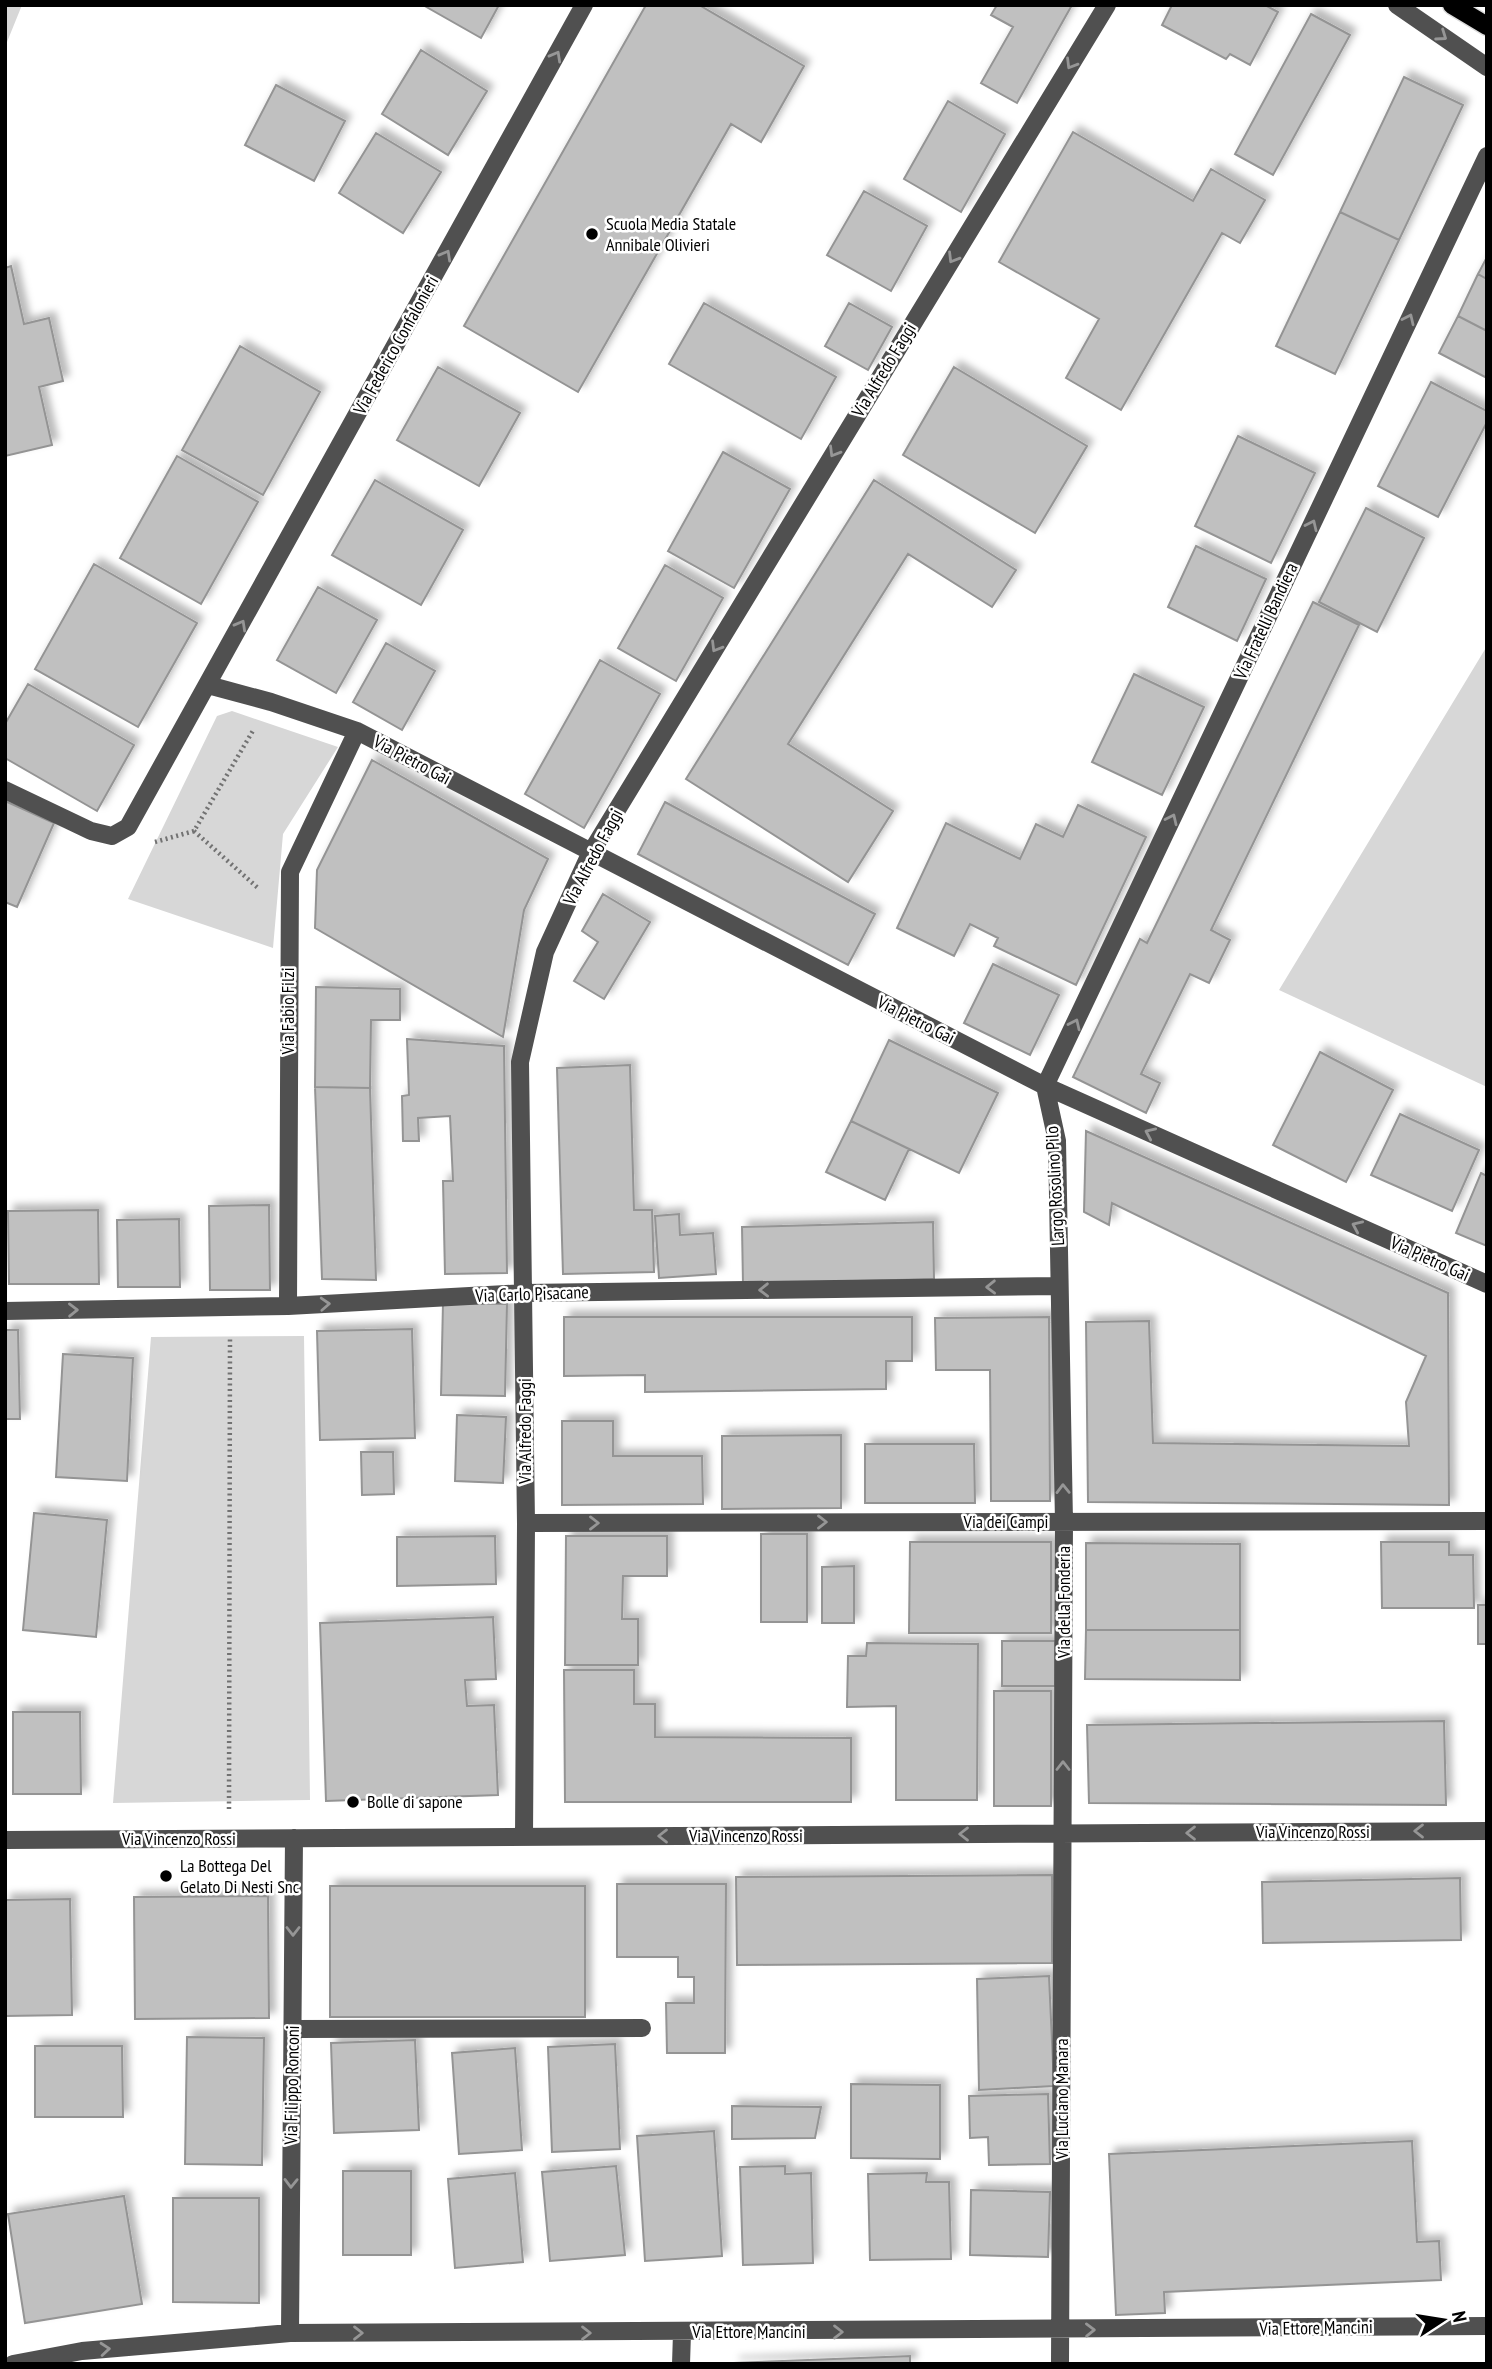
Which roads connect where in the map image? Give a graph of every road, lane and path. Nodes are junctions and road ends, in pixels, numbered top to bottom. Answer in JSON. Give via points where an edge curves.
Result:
{"nodes":[{"id":1,"x":583,"y":5,"type":"edge"},
{"id":2,"x":1107,"y":5,"type":"edge"},
{"id":3,"x":1397,"y":5,"type":"edge"},
{"id":4,"x":1452,"y":5,"type":"edge"},
{"id":5,"x":1487,"y":26,"type":"edge"},
{"id":6,"x":1487,"y":67,"type":"edge"},
{"id":7,"x":1487,"y":156,"type":"edge"},
{"id":8,"x":208,"y":685,"type":"junction"},
{"id":9,"x":271,"y":702,"type":"junction"},
{"id":10,"x":357,"y":731,"type":"junction"},
{"id":11,"x":5,"y":790,"type":"edge"},
{"id":12,"x":194,"y":831,"type":"junction"},
{"id":13,"x":156,"y":842,"type":"dead end"},
{"id":14,"x":590,"y":854,"type":"junction"},
{"id":15,"x":288,"y":915,"type":"junction"},
{"id":16,"x":1045,"y":1086,"type":"junction"},
{"id":17,"x":1487,"y":1284,"type":"edge"},
{"id":18,"x":1059,"y":1286,"type":"junction"},
{"id":19,"x":525,"y":1293,"type":"junction"},
{"id":20,"x":288,"y":1306,"type":"junction"},
{"id":21,"x":230,"y":1307,"type":"junction"},
{"id":22,"x":5,"y":1311,"type":"edge"},
{"id":23,"x":1487,"y":1521,"type":"edge"},
{"id":24,"x":1064,"y":1522,"type":"junction"},
{"id":25,"x":526,"y":1523,"type":"junction"},
{"id":26,"x":229,"y":1809,"type":"dead end"},
{"id":27,"x":1487,"y":1831,"type":"edge"},
{"id":28,"x":1063,"y":1834,"type":"junction"},
{"id":29,"x":524,"y":1837,"type":"junction"},
{"id":30,"x":294,"y":1838,"type":"junction"},
{"id":31,"x":5,"y":1840,"type":"edge"},
{"id":32,"x":642,"y":2028,"type":"dead end"},
{"id":33,"x":293,"y":2029,"type":"junction"},
{"id":34,"x":1487,"y":2326,"type":"edge"},
{"id":35,"x":1060,"y":2330,"type":"junction"},
{"id":36,"x":290,"y":2333,"type":"junction"},
{"id":37,"x":682,"y":2333,"type":"junction"},
{"id":38,"x":13,"y":2364,"type":"edge"},
{"id":39,"x":681,"y":2364,"type":"edge"},
{"id":40,"x":1060,"y":2364,"type":"edge"}],
"edges":[{"from":8,"to":1,"type":"street","name":"Via Federico Confalonieri","one_way":true},
{"from":2,"to":14,"type":"street","name":"Via Alfredo Faggi","one_way":true},
{"from":3,"to":6,"type":"street","one_way":true},
{"from":4,"to":5,"type":"main road"},
{"from":16,"to":7,"type":"street","name":"Via Fratelli Bandiera","one_way":true},
{"from":8,"to":9,"type":"street","name":"Via Pietro Gai"},
{"from":8,"to":11,"type":"street","name":"Via Federico Confalonieri","via":[[128,827],[113,836],[91,831]]},
{"from":9,"to":10,"type":"street","name":"Via Pietro Gai"},
{"from":9,"to":12,"type":"path"},
{"from":10,"to":14,"type":"street","name":"Via Pietro Gai"},
{"from":10,"to":15,"type":"street","name":"Via Fabio Filzi","via":[[290,872]]},
{"from":12,"to":13,"type":"path"},
{"from":12,"to":15,"type":"path"},
{"from":14,"to":16,"type":"street","name":"Via Pietro Gai"},
{"from":14,"to":19,"type":"street","name":"Via Alfredo Faggi","via":[[545,952],[520,1062]]},
{"from":15,"to":20,"type":"street","name":"Via Fabio Filzi"},
{"from":17,"to":16,"type":"street","name":"Via Pietro Gai","one_way":true},
{"from":16,"to":18,"type":"street","name":"Largo Rosolino Pilo","via":[[1057,1141]]},
{"from":18,"to":19,"type":"street","name":"Via Carlo Pisacane","one_way":true},
{"from":24,"to":18,"type":"street","name":"Via della Fonderia","one_way":true},
{"from":20,"to":19,"type":"street","name":"Via Carlo Pisacane","one_way":true},
{"from":19,"to":25,"type":"street","name":"Via Alfredo Faggi"},
{"from":20,"to":21,"type":"street","name":"Via Carlo Pisacane"},
{"from":22,"to":21,"type":"street","name":"Via Carlo Pisacane","one_way":true},
{"from":21,"to":26,"type":"path"},
{"from":23,"to":24,"type":"street","name":"Via dei Campi"},
{"from":25,"to":24,"type":"street","name":"Via dei Campi","one_way":true},
{"from":28,"to":24,"type":"street","name":"Via della Fonderia","one_way":true},
{"from":25,"to":29,"type":"street","name":"Via Alfredo Faggi"},
{"from":27,"to":28,"type":"street","name":"Via Vincenzo Rossi","one_way":true},
{"from":28,"to":29,"type":"street","name":"Via Vincenzo Rossi","one_way":true},
{"from":28,"to":35,"type":"street","name":"Via Luciano Manara"},
{"from":29,"to":30,"type":"street","name":"Via Vincenzo Rossi"},
{"from":30,"to":31,"type":"street","name":"Via Vincenzo Rossi"},
{"from":30,"to":33,"type":"street","name":"Via Filippo Ronconi","one_way":true},
{"from":32,"to":33,"type":"street"},
{"from":33,"to":36,"type":"street","name":"Via Filippo Ronconi","one_way":true},
{"from":35,"to":34,"type":"street","name":"Via Ettore Mancini","one_way":true},
{"from":37,"to":35,"type":"street","name":"Via Ettore Mancini","one_way":true},
{"from":35,"to":40,"type":"street","name":"Via Luciano Manara"},
{"from":36,"to":37,"type":"street","name":"Via Ettore Mancini","one_way":true},
{"from":38,"to":36,"type":"street","name":"Via Ettore Mancini","one_way":true,"via":[[82,2351]]},
{"from":37,"to":39,"type":"street"}]}
